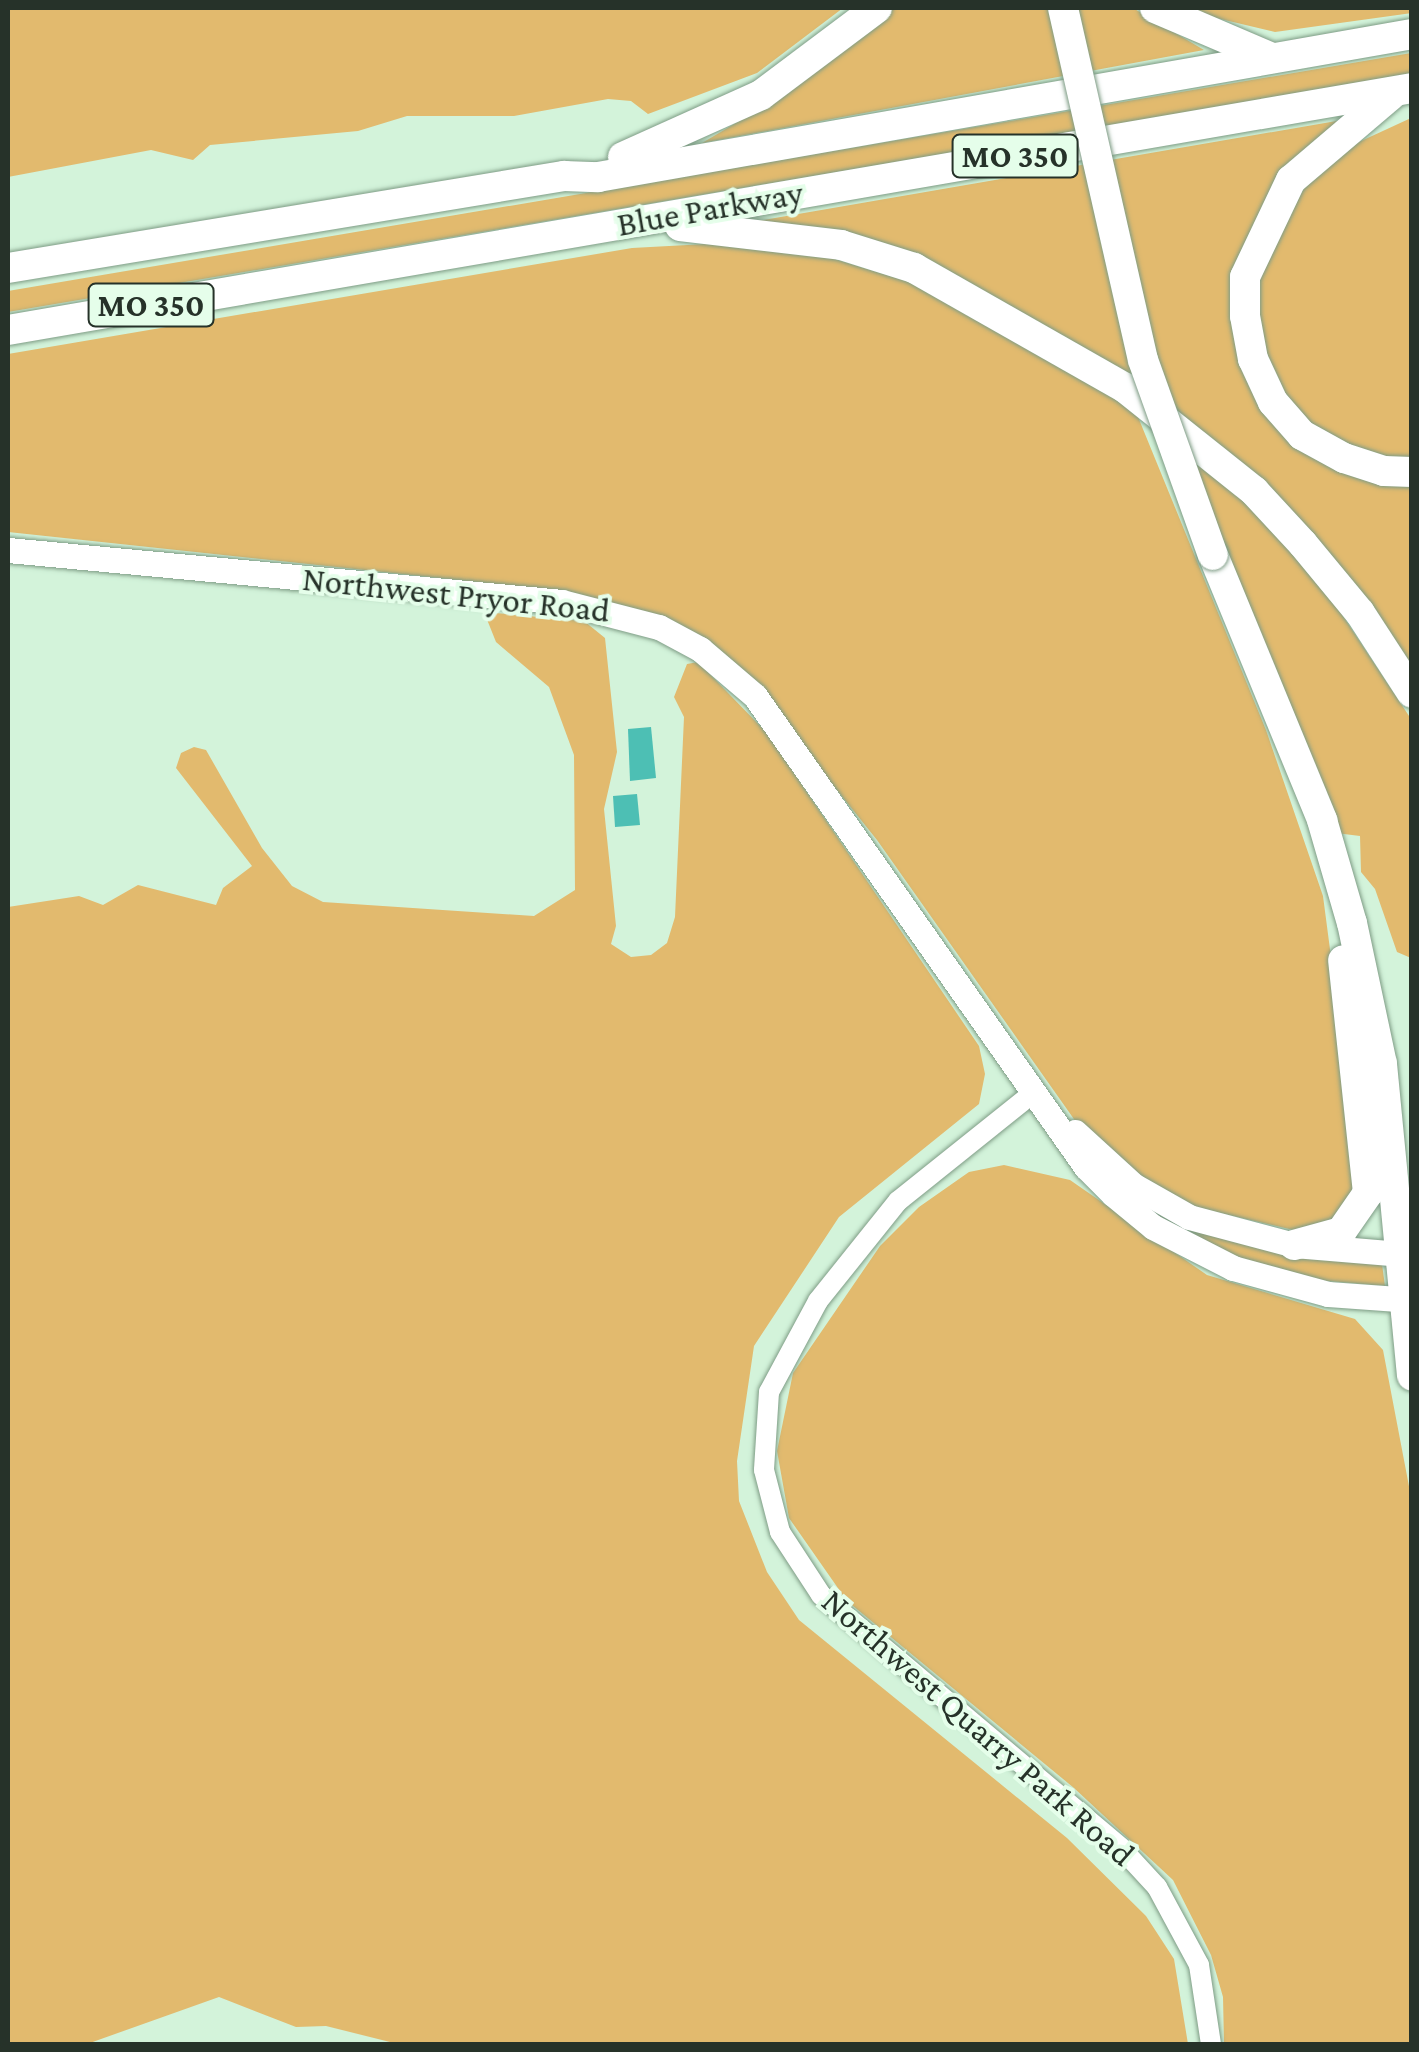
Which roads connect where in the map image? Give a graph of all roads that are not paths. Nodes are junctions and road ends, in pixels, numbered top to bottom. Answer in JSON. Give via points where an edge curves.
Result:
{"nodes":[{"id":1,"x":877,"y":8,"type":"edge"},
{"id":2,"x":1063,"y":8,"type":"edge"},
{"id":3,"x":1155,"y":8,"type":"edge"},
{"id":4,"x":1412,"y":34,"type":"edge"},
{"id":5,"x":1272,"y":58,"type":"junction"},
{"id":6,"x":1404,"y":89,"type":"edge"},
{"id":7,"x":564,"y":176,"type":"junction"},
{"id":8,"x":632,"y":223,"type":"junction"},
{"id":9,"x":8,"y":268,"type":"edge"},
{"id":10,"x":8,"y":330,"type":"edge"},
{"id":11,"x":1412,"y":472,"type":"edge"},
{"id":12,"x":8,"y":550,"type":"edge"},
{"id":13,"x":1412,"y":693,"type":"edge"},
{"id":14,"x":1334,"y":862,"type":"junction"},
{"id":15,"x":1033,"y":1093,"type":"junction"},
{"id":16,"x":1294,"y":1245,"type":"junction"},
{"id":17,"x":1407,"y":1255,"type":"edge"},
{"id":18,"x":1408,"y":1300,"type":"edge"},
{"id":19,"x":1412,"y":1376,"type":"edge"},
{"id":20,"x":1211,"y":2044,"type":"edge"}],
"edges":[{"from":1,"to":7,"type":"highway","via":[[761,95],[657,146]]},
{"from":2,"to":14,"type":"highway","bridge":true,"via":[[1143,360]]},
{"from":3,"to":5,"type":"highway"},
{"from":4,"to":5,"type":"highway","name":"Blue Parkway"},
{"from":5,"to":7,"type":"highway","name":"Blue Parkway","number":"MO 350","via":[[598,178]]},
{"from":6,"to":8,"type":"highway","name":"Blue Parkway","number":"MO 350"},
{"from":6,"to":11,"type":"highway","via":[[1291,180],[1246,277],[1245,316],[1253,359],[1273,402],[1302,435],[1344,458]]},
{"from":7,"to":9,"type":"highway","name":"Blue Parkway","number":"MO 350"},
{"from":8,"to":10,"type":"highway","name":"Blue Parkway","number":"MO 350"},
{"from":8,"to":13,"type":"highway","via":[[841,245],[914,268],[1052,343],[1125,388],[1254,491],[1360,613]]},
{"from":12,"to":15,"type":"main road","name":"Northwest Pryor Road","via":[[562,602],[659,627],[700,650],[756,696]]},
{"from":14,"to":16,"type":"highway","via":[[1371,1178],[1363,1209],[1341,1232]]},
{"from":14,"to":17,"type":"highway","via":[[1382,1064]]},
{"from":15,"to":16,"type":"main road","name":"Northwest Pryor Road","via":[[1147,1193],[1190,1218]]},
{"from":15,"to":18,"type":"main road","name":"Northwest Pryor Road","via":[[1086,1167],[1180,1244],[1279,1284]]},
{"from":15,"to":20,"type":"street","name":"Northwest Quarry Park Road","via":[[898,1200],[818,1301],[770,1392],[764,1470],[780,1532],[821,1595],[1121,1848],[1157,1887],[1199,1965]]},
{"from":16,"to":17,"type":"main road","name":"Northwest Pryor Road"},
{"from":17,"to":18,"type":"highway"},
{"from":18,"to":19,"type":"highway"}]}
